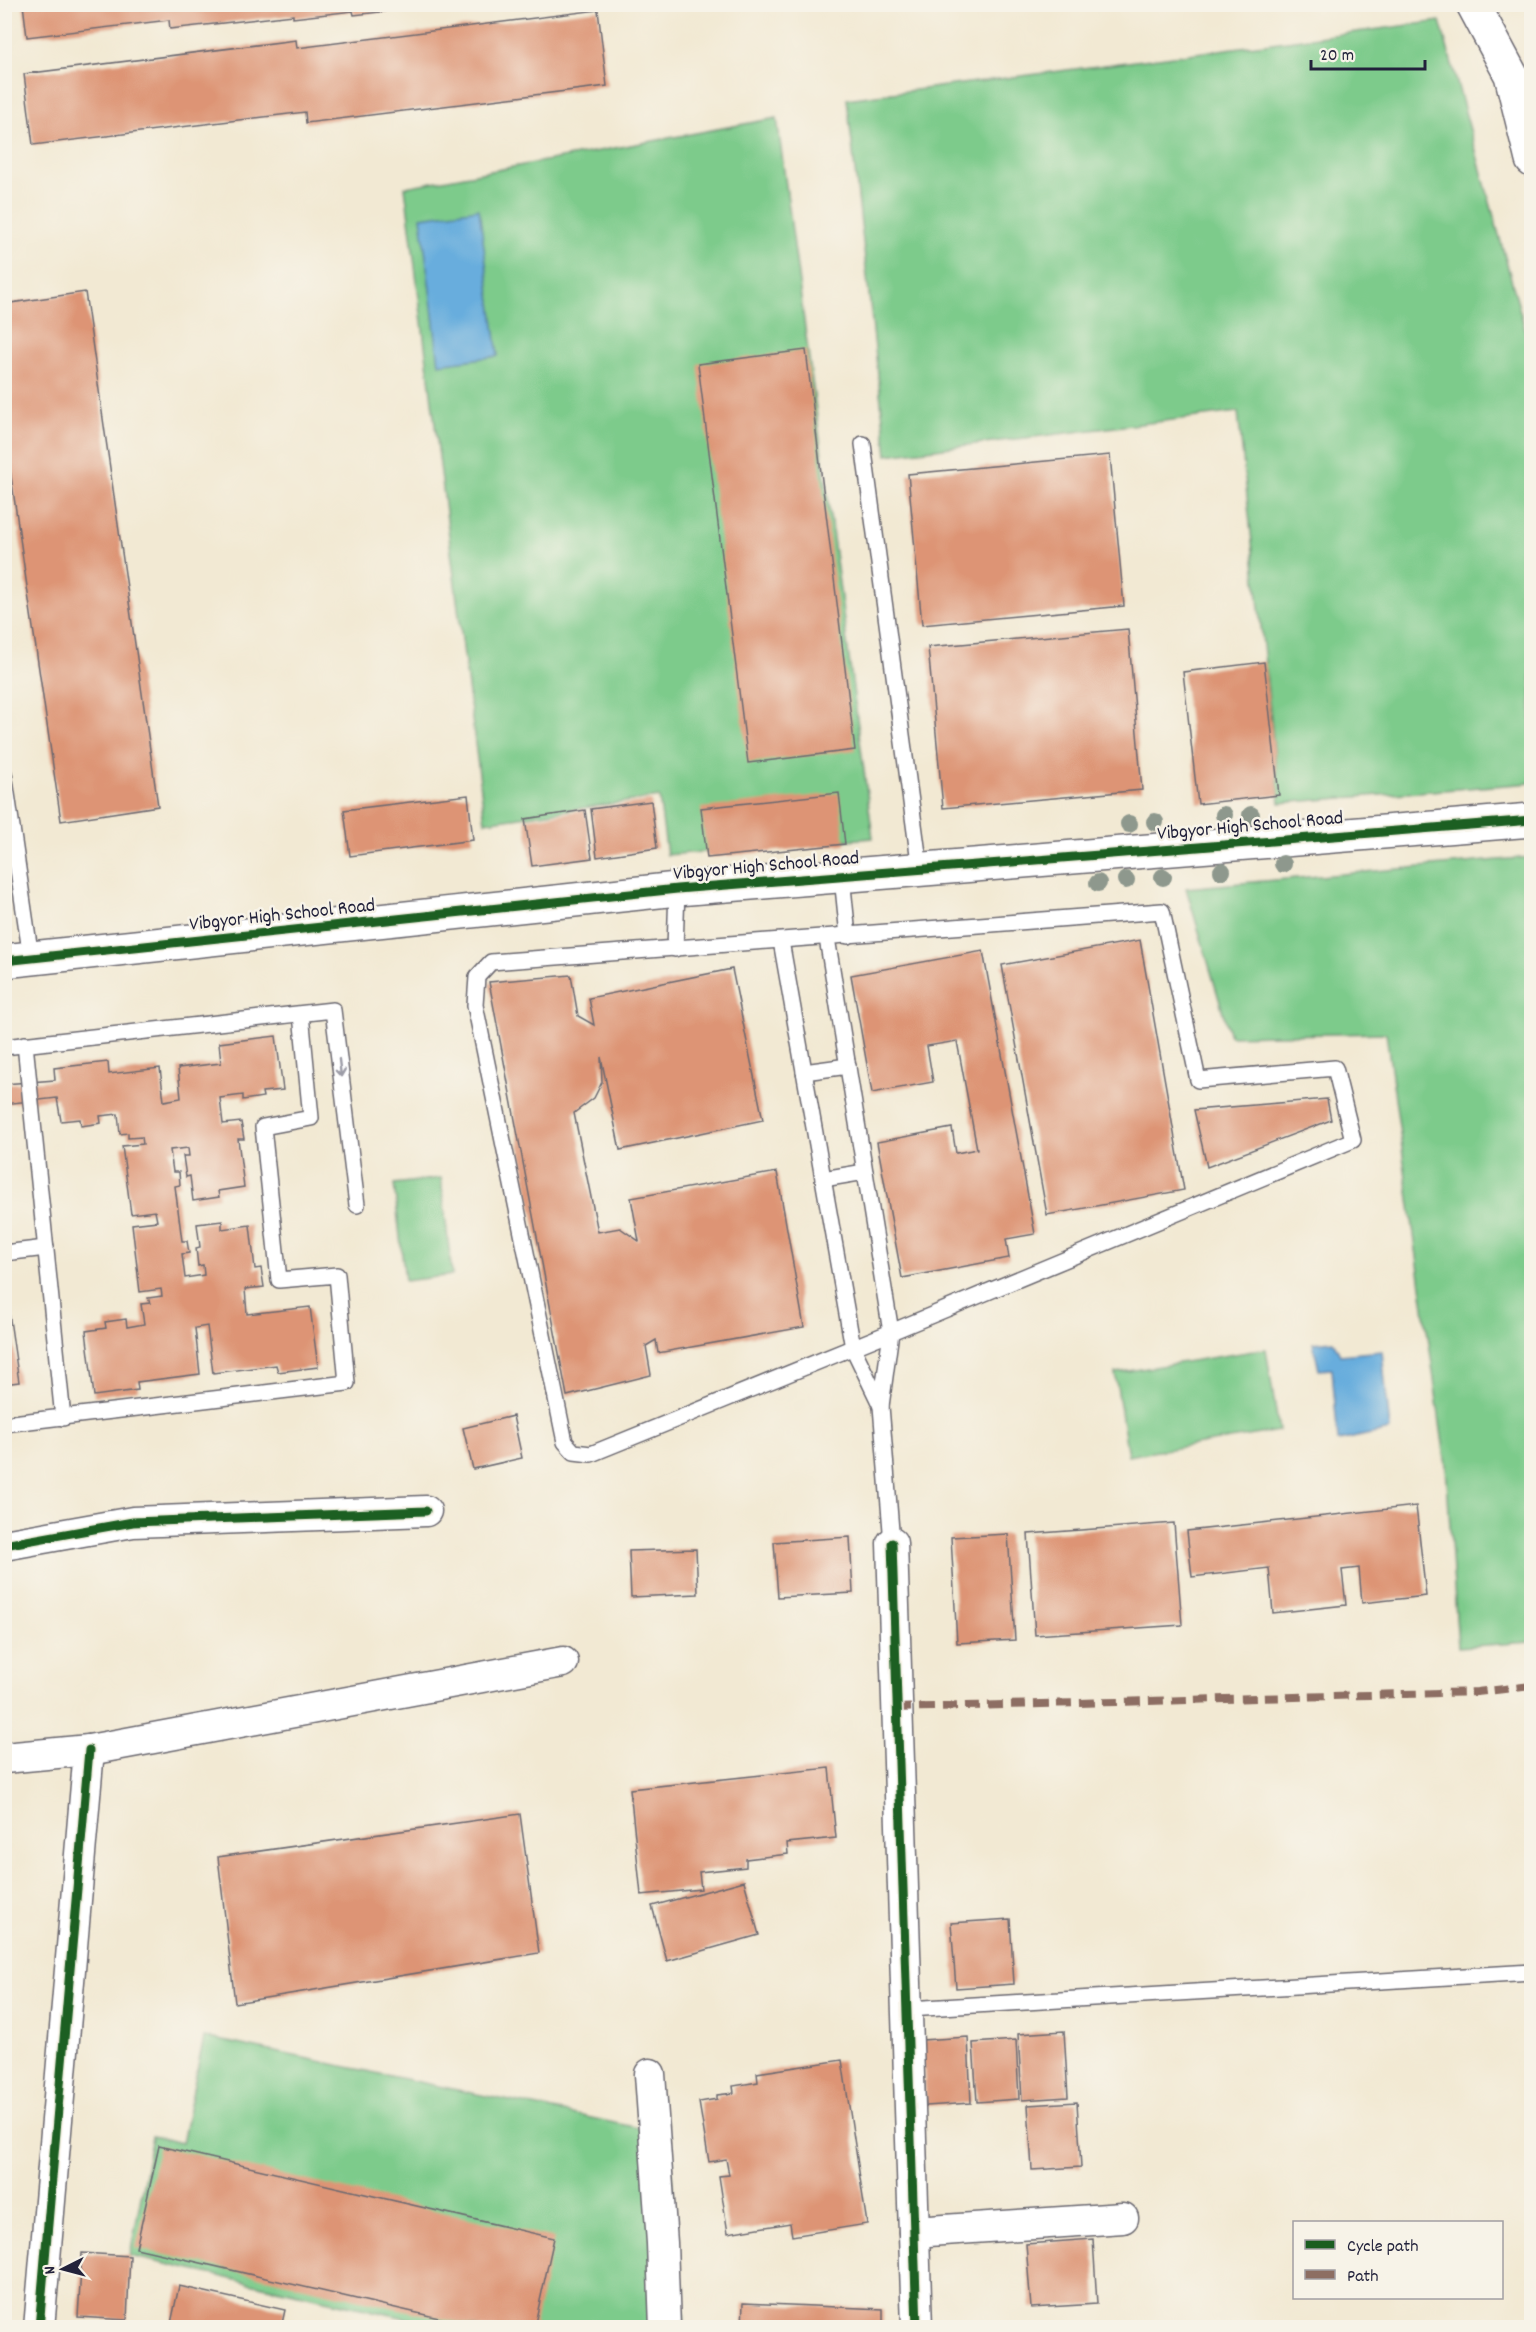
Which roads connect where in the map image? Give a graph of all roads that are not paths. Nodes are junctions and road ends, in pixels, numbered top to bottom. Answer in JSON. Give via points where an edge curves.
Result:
{"nodes":[{"id":1,"x":1473,"y":4,"type":"edge"},
{"id":2,"x":1532,"y":160,"type":"edge"},
{"id":3,"x":863,"y":444,"type":"dead end"},
{"id":4,"x":4,"y":772,"type":"edge"},
{"id":5,"x":1532,"y":820,"type":"edge"},
{"id":6,"x":920,"y":869,"type":"junction"},
{"id":7,"x":842,"y":877,"type":"junction"},
{"id":8,"x":677,"y":889,"type":"junction"},
{"id":9,"x":848,"y":936,"type":"junction"},
{"id":10,"x":827,"y":938,"type":"junction"},
{"id":11,"x":781,"y":941,"type":"junction"},
{"id":12,"x":675,"y":949,"type":"junction"},
{"id":13,"x":18,"y":960,"type":"edge"},
{"id":14,"x":301,"y":1014,"type":"junction"},
{"id":15,"x":25,"y":1044,"type":"junction"},
{"id":16,"x":4,"y":1047,"type":"edge"},
{"id":17,"x":848,"y":1066,"type":"junction"},
{"id":18,"x":804,"y":1072,"type":"junction"},
{"id":19,"x":865,"y":1173,"type":"junction"},
{"id":20,"x":823,"y":1179,"type":"junction"},
{"id":21,"x":357,"y":1205,"type":"dead end"},
{"id":22,"x":46,"y":1248,"type":"junction"},
{"id":23,"x":4,"y":1253,"type":"edge"},
{"id":24,"x":891,"y":1332,"type":"junction"},
{"id":25,"x":853,"y":1348,"type":"junction"},
{"id":26,"x":881,"y":1406,"type":"junction"},
{"id":27,"x":63,"y":1418,"type":"junction"},
{"id":28,"x":4,"y":1424,"type":"edge"},
{"id":29,"x":426,"y":1511,"type":"dead end"},
{"id":30,"x":892,"y":1543,"type":"joint"},
{"id":31,"x":4,"y":1545,"type":"edge"},
{"id":32,"x":563,"y":1662,"type":"dead end"},
{"id":33,"x":89,"y":1749,"type":"junction"},
{"id":34,"x":4,"y":1758,"type":"edge"},
{"id":35,"x":1532,"y":1972,"type":"edge"},
{"id":36,"x":908,"y":2009,"type":"junction"},
{"id":37,"x":650,"y":2074,"type":"dead end"},
{"id":38,"x":1123,"y":2218,"type":"dead end"},
{"id":39,"x":914,"y":2232,"type":"junction"},
{"id":40,"x":39,"y":2328,"type":"edge"},
{"id":41,"x":664,"y":2328,"type":"edge"},
{"id":42,"x":917,"y":2328,"type":"edge"}],
"edges":[{"from":1,"to":2,"type":"street","via":[[1511,75]]},
{"from":3,"to":6,"type":"lane"},
{"from":4,"to":13,"type":"lane"},
{"from":5,"to":6,"type":"street","name":"Vibgyor High School Road"},
{"from":6,"to":7,"type":"street","name":"Vibgyor High School Road"},
{"from":7,"to":8,"type":"street","name":"Vibgyor High School Road"},
{"from":7,"to":9,"type":"lane"},
{"from":8,"to":12,"type":"lane"},
{"from":8,"to":13,"type":"street","name":"Vibgyor High School Road"},
{"from":9,"to":10,"type":"lane"},
{"from":9,"to":24,"type":"lane","via":[[1162,911],[1197,1080],[1335,1068],[1353,1140]]},
{"from":10,"to":11,"type":"lane"},
{"from":10,"to":17,"type":"lane"},
{"from":11,"to":12,"type":"lane"},
{"from":11,"to":18,"type":"lane"},
{"from":12,"to":25,"type":"lane","via":[[491,962],[477,977],[475,1005],[565,1442],[574,1452],[591,1454]]},
{"from":14,"to":15,"type":"lane"},
{"from":14,"to":21,"type":"lane","one_way":true,"via":[[333,1010]]},
{"from":14,"to":27,"type":"lane","via":[[311,1118],[263,1127],[279,1280],[337,1275],[347,1383]]},
{"from":15,"to":16,"type":"lane"},
{"from":15,"to":22,"type":"lane"},
{"from":17,"to":18,"type":"lane"},
{"from":17,"to":19,"type":"lane"},
{"from":18,"to":20,"type":"lane"},
{"from":19,"to":20,"type":"lane"},
{"from":19,"to":24,"type":"lane"},
{"from":20,"to":25,"type":"lane"},
{"from":22,"to":23,"type":"lane"},
{"from":22,"to":27,"type":"lane"},
{"from":24,"to":25,"type":"lane"},
{"from":24,"to":26,"type":"lane"},
{"from":25,"to":26,"type":"lane"},
{"from":26,"to":30,"type":"lane"},
{"from":27,"to":28,"type":"lane"},
{"from":29,"to":31,"type":"street","via":[[133,1522]]},
{"from":30,"to":36,"type":"street"},
{"from":32,"to":33,"type":"street"},
{"from":33,"to":34,"type":"street"},
{"from":33,"to":40,"type":"street"},
{"from":35,"to":36,"type":"lane"},
{"from":36,"to":39,"type":"street"},
{"from":37,"to":41,"type":"street"},
{"from":38,"to":39,"type":"street"},
{"from":39,"to":42,"type":"street"}]}
